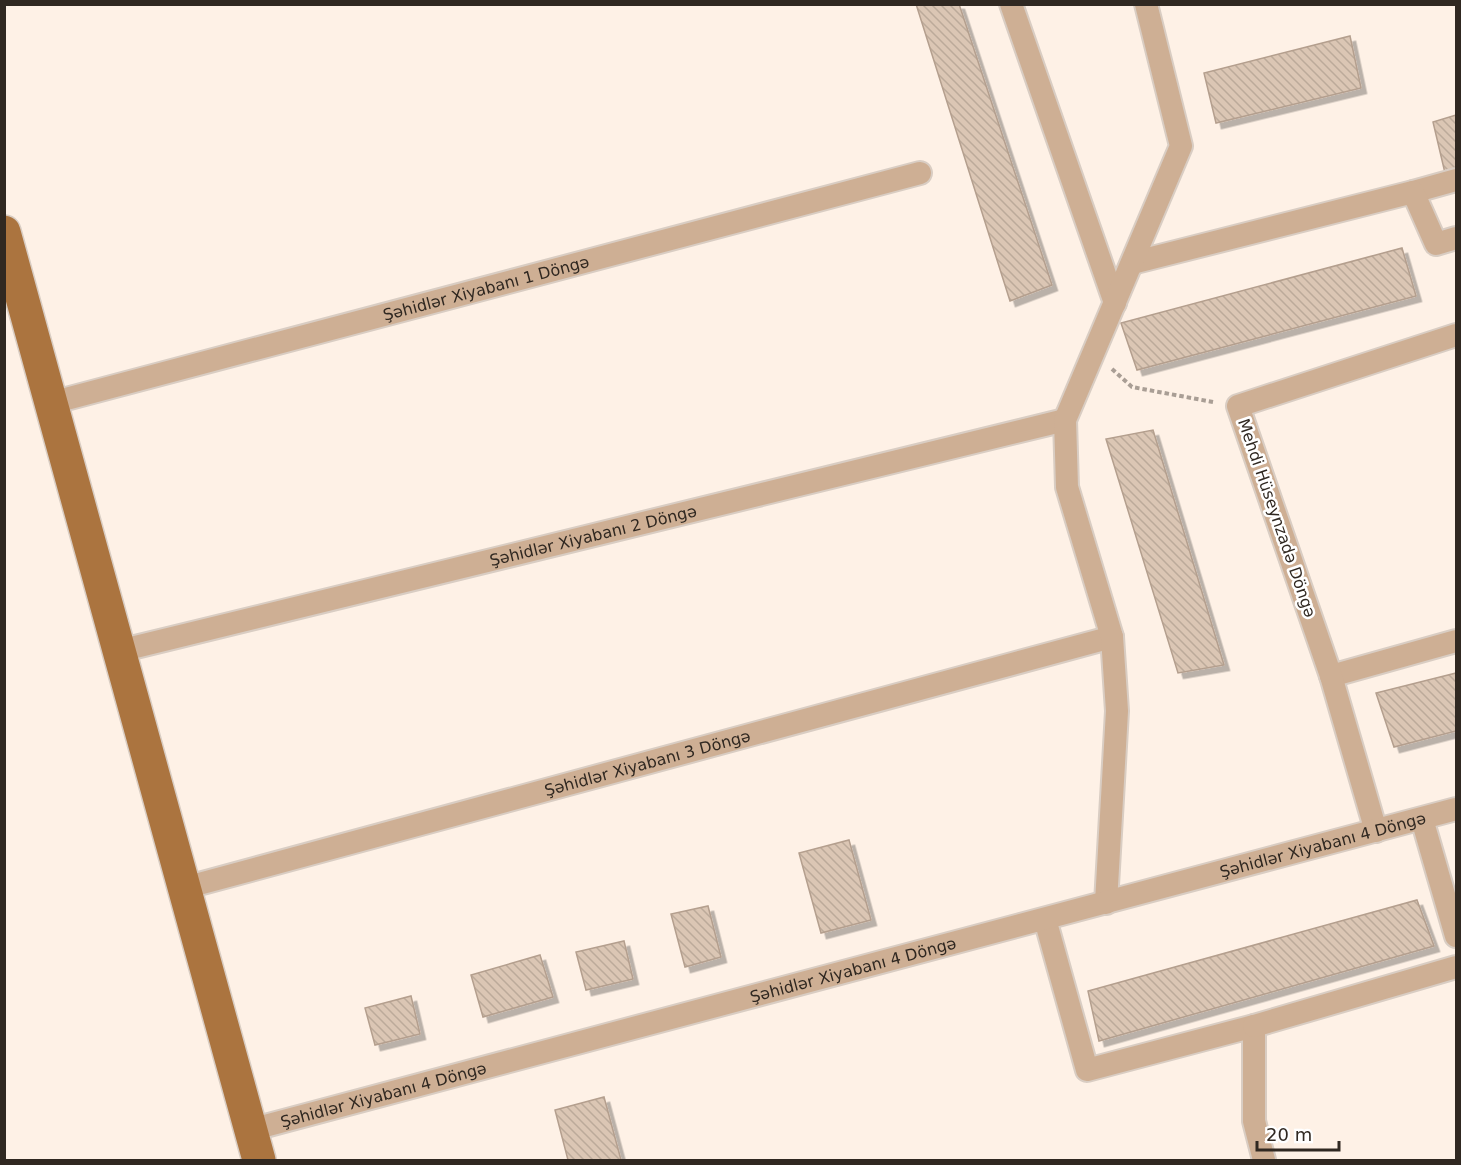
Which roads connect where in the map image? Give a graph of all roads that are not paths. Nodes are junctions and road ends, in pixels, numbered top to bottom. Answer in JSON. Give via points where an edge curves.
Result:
{"nodes":[{"id":1,"x":1011,"y":4,"type":"edge"},
{"id":2,"x":1146,"y":4,"type":"edge"},
{"id":3,"x":920,"y":173,"type":"dead end"},
{"id":4,"x":1456,"y":180,"type":"edge"},
{"id":5,"x":1413,"y":192,"type":"junction"},
{"id":6,"x":4,"y":232,"type":"edge"},
{"id":7,"x":1456,"y":238,"type":"edge"},
{"id":8,"x":1132,"y":263,"type":"junction"},
{"id":9,"x":1115,"y":303,"type":"junction"},
{"id":10,"x":1456,"y":335,"type":"edge"},
{"id":11,"x":51,"y":402,"type":"junction"},
{"id":12,"x":1065,"y":420,"type":"junction"},
{"id":13,"x":1112,"y":637,"type":"junction"},
{"id":14,"x":1456,"y":641,"type":"edge"},
{"id":15,"x":119,"y":651,"type":"junction"},
{"id":16,"x":1331,"y":676,"type":"junction"},
{"id":17,"x":1456,"y":809,"type":"edge"},
{"id":18,"x":1422,"y":819,"type":"junction"},
{"id":19,"x":1376,"y":831,"type":"junction"},
{"id":20,"x":184,"y":888,"type":"junction"},
{"id":21,"x":1106,"y":903,"type":"junction"},
{"id":22,"x":1045,"y":919,"type":"junction"},
{"id":23,"x":1456,"y":936,"type":"edge"},
{"id":24,"x":1456,"y":967,"type":"edge"},
{"id":25,"x":1254,"y":1026,"type":"junction"},
{"id":26,"x":255,"y":1145,"type":"edge"},
{"id":27,"x":1264,"y":1161,"type":"edge"}],
"edges":[{"from":1,"to":9,"type":"street"},
{"from":2,"to":8,"type":"street","via":[[1181,146]]},
{"from":3,"to":11,"type":"street","name":"Şəhidlər Xiyabanı 1 Döngə"},
{"from":4,"to":5,"type":"street"},
{"from":5,"to":7,"type":"street","via":[[1436,244]]},
{"from":5,"to":8,"type":"street"},
{"from":6,"to":11,"type":"main road"},
{"from":8,"to":9,"type":"street"},
{"from":9,"to":12,"type":"street"},
{"from":10,"to":16,"type":"street","name":"Mehdi Hüseynzadə Döngə","via":[[1238,406]]},
{"from":11,"to":15,"type":"main road"},
{"from":12,"to":13,"type":"street","via":[[1067,487]]},
{"from":12,"to":15,"type":"street","name":"Şəhidlər Xiyabanı 2 Döngə"},
{"from":13,"to":20,"type":"street","name":"Şəhidlər Xiyabanı 3 Döngə"},
{"from":13,"to":21,"type":"street","via":[[1117,711]]},
{"from":14,"to":16,"type":"street"},
{"from":15,"to":20,"type":"main road"},
{"from":16,"to":19,"type":"street","name":"Mehdi Hüseynzadə Döngə"},
{"from":17,"to":18,"type":"street","name":"Şəhidlər Xiyabanı 4 Döngə"},
{"from":18,"to":19,"type":"street","name":"Şəhidlər Xiyabanı 4 Döngə"},
{"from":18,"to":23,"type":"street"},
{"from":19,"to":21,"type":"street","name":"Şəhidlər Xiyabanı 4 Döngə"},
{"from":20,"to":26,"type":"main road"},
{"from":21,"to":22,"type":"street","name":"Şəhidlər Xiyabanı 4 Döngə"},
{"from":22,"to":25,"type":"street","via":[[1087,1070]]},
{"from":22,"to":26,"type":"street","name":"Şəhidlər Xiyabanı 4 Döngə"},
{"from":24,"to":25,"type":"street"},
{"from":25,"to":27,"type":"street","via":[[1254,1121]]}]}
